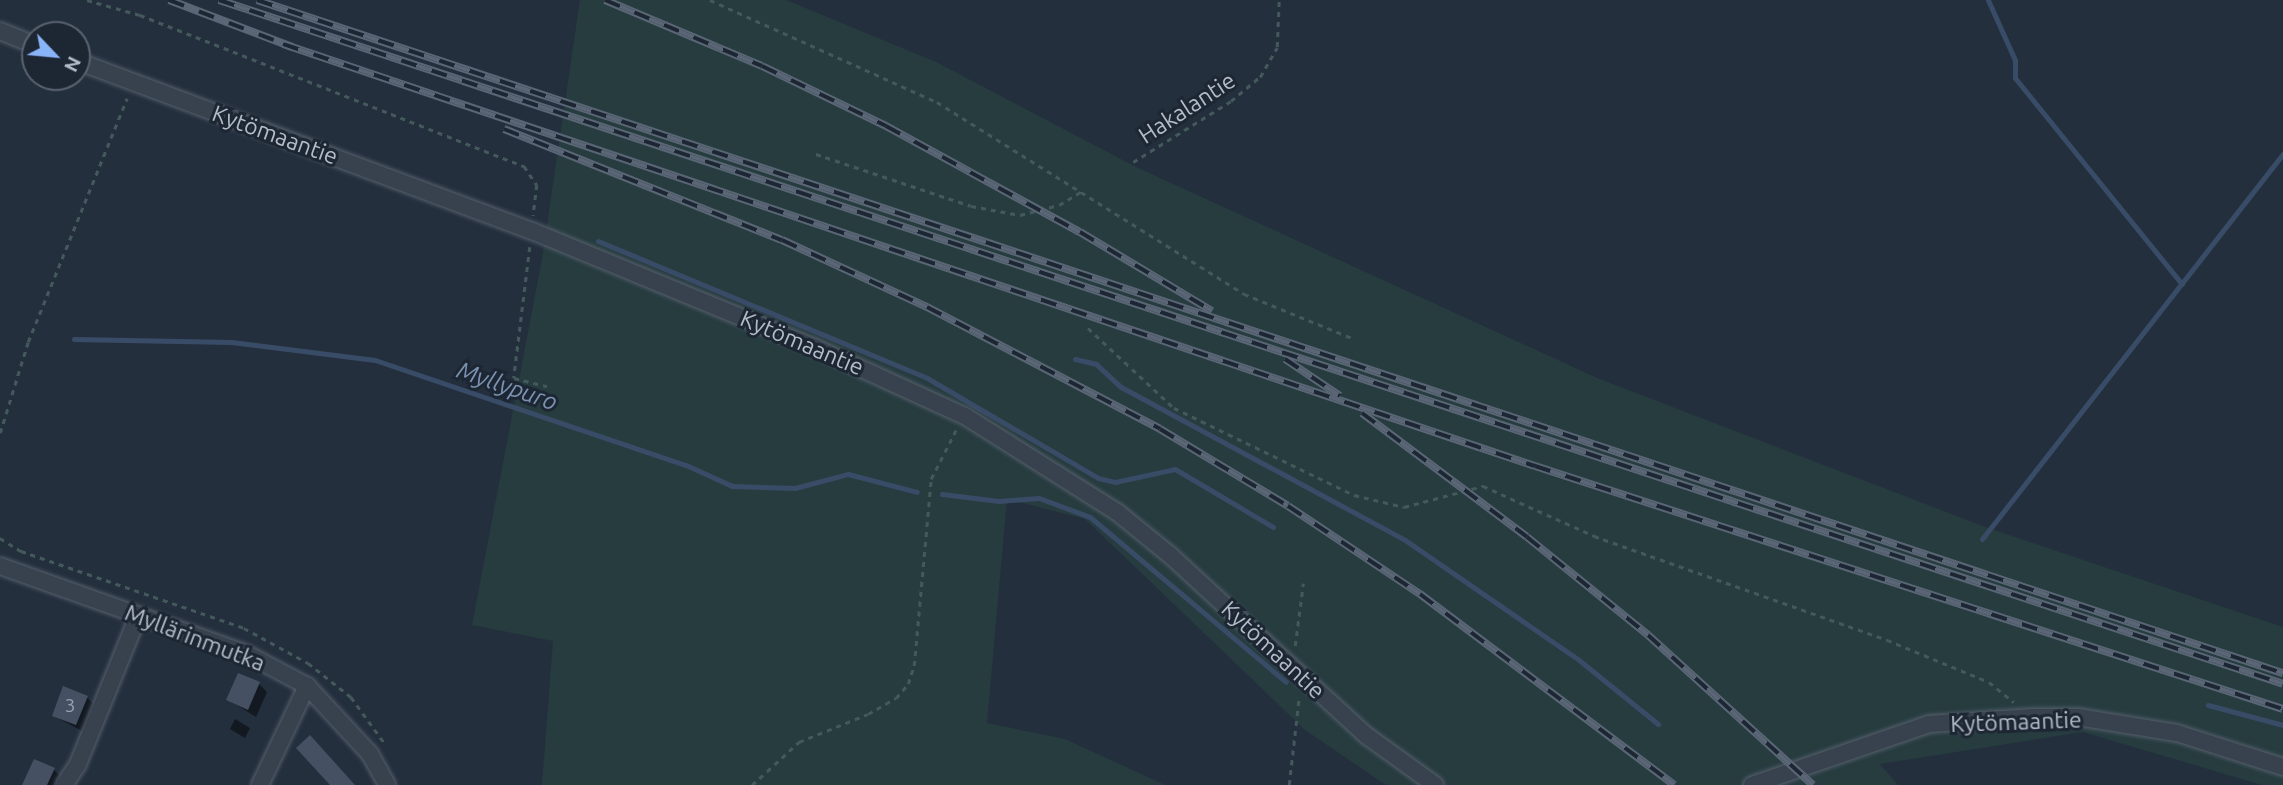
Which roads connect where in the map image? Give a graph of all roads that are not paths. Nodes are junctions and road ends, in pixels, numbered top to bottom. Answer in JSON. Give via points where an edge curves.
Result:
{"nodes":[{"id":1,"x":0,"y":32,"type":"edge"},
{"id":2,"x":21,"y":40,"type":"edge"},
{"id":3,"x":91,"y":66,"type":"edge"},
{"id":4,"x":0,"y":566,"type":"edge"},
{"id":5,"x":138,"y":616,"type":"junction"},
{"id":6,"x":307,"y":686,"type":"junction"},
{"id":7,"x":2283,"y":767,"type":"edge"},
{"id":8,"x":64,"y":785,"type":"edge"},
{"id":9,"x":261,"y":785,"type":"edge"},
{"id":10,"x":387,"y":785,"type":"edge"},
{"id":11,"x":1434,"y":785,"type":"edge"},
{"id":12,"x":1752,"y":785,"type":"edge"}],
"edges":[{"from":1,"to":2,"type":"street"},
{"from":3,"to":11,"type":"street","name":"Kytömaantie","via":[[532,231],[814,346],[965,416],[1117,512],[1367,736]]},
{"from":4,"to":5,"type":"street","name":"Myllärinmutka"},
{"from":5,"to":6,"type":"street","name":"Myllärinmutka","via":[[247,654]]},
{"from":5,"to":8,"type":"street","via":[[78,764]]},
{"from":6,"to":9,"type":"street"},
{"from":6,"to":10,"type":"street","name":"Myllärinmutka","via":[[370,754]]},
{"from":7,"to":12,"type":"street","name":"Kytömaantie","via":[[2177,733],[2078,717],[2033,717],[1929,724]]}]}
